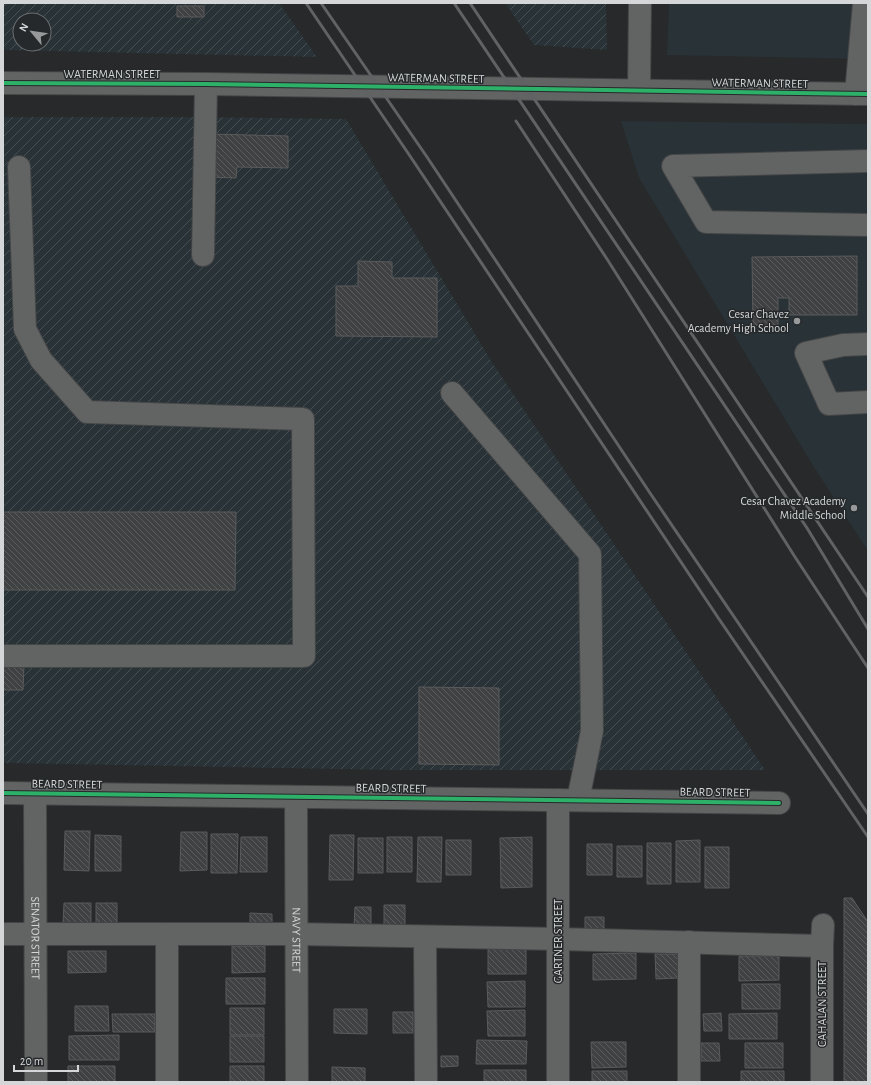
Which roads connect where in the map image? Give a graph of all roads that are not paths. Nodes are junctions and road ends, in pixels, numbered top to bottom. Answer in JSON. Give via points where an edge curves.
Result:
{"nodes":[{"id":1,"x":640,"y":3,"type":"edge"},
{"id":2,"x":864,"y":3,"type":"edge"},
{"id":3,"x":3,"y":83,"type":"edge"},
{"id":4,"x":206,"y":84,"type":"junction"},
{"id":5,"x":639,"y":90,"type":"junction"},
{"id":6,"x":862,"y":94,"type":"edge"},
{"id":7,"x":868,"y":161,"type":"edge"},
{"id":8,"x":19,"y":167,"type":"dead end"},
{"id":9,"x":868,"y":225,"type":"edge"},
{"id":10,"x":203,"y":255,"type":"dead end"},
{"id":11,"x":868,"y":344,"type":"edge"},
{"id":12,"x":452,"y":393,"type":"dead end"},
{"id":13,"x":868,"y":402,"type":"edge"},
{"id":14,"x":3,"y":656,"type":"edge"},
{"id":15,"x":3,"y":793,"type":"edge"},
{"id":16,"x":36,"y":794,"type":"junction"},
{"id":17,"x":296,"y":797,"type":"junction"},
{"id":18,"x":568,"y":800,"type":"junction"},
{"id":19,"x":779,"y":803,"type":"dead end"},
{"id":20,"x":3,"y":934,"type":"edge"},
{"id":21,"x":296,"y":934,"type":"junction"},
{"id":22,"x":36,"y":935,"type":"junction"},
{"id":23,"x":167,"y":935,"type":"junction"},
{"id":24,"x":425,"y":936,"type":"junction"},
{"id":25,"x":558,"y":939,"type":"junction"},
{"id":26,"x":689,"y":942,"type":"junction"},
{"id":27,"x":36,"y":1082,"type":"edge"},
{"id":28,"x":167,"y":1082,"type":"edge"},
{"id":29,"x":297,"y":1082,"type":"edge"},
{"id":30,"x":426,"y":1082,"type":"edge"},
{"id":31,"x":558,"y":1082,"type":"edge"},
{"id":32,"x":688,"y":1082,"type":"edge"},
{"id":33,"x":822,"y":1082,"type":"edge"}],
"edges":[{"from":1,"to":5,"type":"street"},
{"from":2,"to":6,"type":"street"},
{"from":3,"to":4,"type":"street","name":"WATERMAN STREET"},
{"from":4,"to":5,"type":"street","name":"WATERMAN STREET"},
{"from":4,"to":10,"type":"street"},
{"from":5,"to":6,"type":"street","name":"WATERMAN STREET"},
{"from":7,"to":9,"type":"street","via":[[673,166],[706,222]]},
{"from":8,"to":14,"type":"street","via":[[25,330],[41,360],[87,412],[303,419],[304,656]]},
{"from":11,"to":13,"type":"street","via":[[843,345],[806,353],[829,404]]},
{"from":12,"to":18,"type":"street","name":"GARTNER STREET","via":[[590,554],[592,731]]},
{"from":15,"to":16,"type":"street","name":"BEARD STREET"},
{"from":16,"to":17,"type":"street","name":"BEARD STREET"},
{"from":16,"to":22,"type":"street","name":"SENATOR STREET"},
{"from":17,"to":18,"type":"street","name":"BEARD STREET"},
{"from":17,"to":21,"type":"street","name":"NAVY STREET"},
{"from":18,"to":19,"type":"street","name":"BEARD STREET"},
{"from":18,"to":25,"type":"street","name":"GARTNER STREET"},
{"from":20,"to":22,"type":"street"},
{"from":21,"to":23,"type":"street"},
{"from":21,"to":24,"type":"street"},
{"from":21,"to":29,"type":"street","name":"NAVY STREET"},
{"from":22,"to":23,"type":"street"},
{"from":22,"to":27,"type":"street","name":"SENATOR STREET"},
{"from":23,"to":28,"type":"street"},
{"from":24,"to":25,"type":"street"},
{"from":24,"to":30,"type":"street"},
{"from":25,"to":26,"type":"street"},
{"from":25,"to":31,"type":"street","name":"GARTNER STREET"},
{"from":26,"to":32,"type":"street"},
{"from":26,"to":33,"type":"street","name":"CAHALAN STREET","via":[[823,935]]}]}
